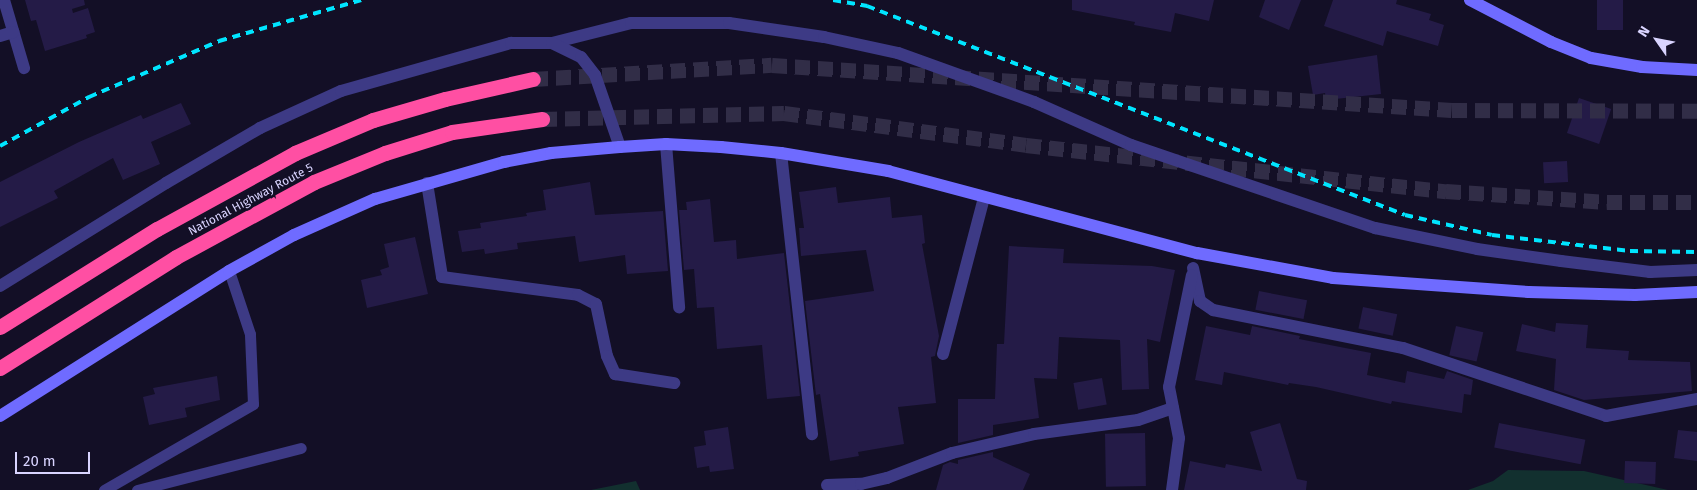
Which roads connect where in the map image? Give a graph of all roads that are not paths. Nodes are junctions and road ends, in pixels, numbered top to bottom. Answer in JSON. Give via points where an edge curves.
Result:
{"nodes":[{"id":1,"x":4,"y":0,"type":"edge"},
{"id":2,"x":1470,"y":0,"type":"edge"},
{"id":3,"x":13,"y":32,"type":"junction"},
{"id":4,"x":0,"y":36,"type":"edge"},
{"id":5,"x":552,"y":43,"type":"junction"},
{"id":6,"x":24,"y":68,"type":"dead end"},
{"id":7,"x":1697,"y":70,"type":"edge"},
{"id":8,"x":533,"y":79,"type":"tunnel mouth"},
{"id":9,"x":542,"y":119,"type":"tunnel mouth"},
{"id":10,"x":666,"y":144,"type":"junction"},
{"id":11,"x":620,"y":147,"type":"junction"},
{"id":12,"x":781,"y":153,"type":"junction"},
{"id":13,"x":427,"y":182,"type":"junction"},
{"id":14,"x":984,"y":198,"type":"junction"},
{"id":15,"x":1197,"y":253,"type":"junction"},
{"id":16,"x":1193,"y":268,"type":"junction"},
{"id":17,"x":1697,"y":270,"type":"edge"},
{"id":18,"x":229,"y":271,"type":"junction"},
{"id":19,"x":0,"y":286,"type":"edge"},
{"id":20,"x":1697,"y":292,"type":"edge"},
{"id":21,"x":679,"y":307,"type":"dead end"},
{"id":22,"x":0,"y":327,"type":"edge"},
{"id":23,"x":943,"y":354,"type":"dead end"},
{"id":24,"x":0,"y":368,"type":"edge"},
{"id":25,"x":674,"y":383,"type":"dead end"},
{"id":26,"x":1697,"y":399,"type":"edge"},
{"id":27,"x":1173,"y":408,"type":"junction"},
{"id":28,"x":0,"y":416,"type":"edge"},
{"id":29,"x":812,"y":434,"type":"dead end"},
{"id":30,"x":300,"y":448,"type":"dead end"},
{"id":31,"x":827,"y":485,"type":"dead end"},
{"id":32,"x":104,"y":490,"type":"edge"},
{"id":33,"x":137,"y":490,"type":"edge"},
{"id":34,"x":1172,"y":490,"type":"edge"}],
"edges":[{"from":1,"to":3,"type":"street"},
{"from":2,"to":7,"type":"street","via":[[1551,42],[1591,58],[1642,67]]},
{"from":3,"to":4,"type":"street"},
{"from":3,"to":6,"type":"street"},
{"from":5,"to":11,"type":"street","via":[[581,57],[595,75]]},
{"from":5,"to":17,"type":"street","via":[[632,23],[729,23],[824,37],[898,54],[1034,102],[1131,145],[1375,228],[1561,262],[1650,272]]},
{"from":5,"to":19,"type":"street","via":[[511,43],[341,91],[260,128]]},
{"from":8,"to":22,"type":"highway","name":"National Highway Route 5","via":[[373,120],[295,153],[157,229]]},
{"from":9,"to":24,"type":"highway","name":"National Highway Route 5","via":[[452,132],[385,153],[314,182],[176,257]]},
{"from":10,"to":11,"type":"street"},
{"from":10,"to":12,"type":"street"},
{"from":10,"to":21,"type":"street"},
{"from":11,"to":13,"type":"street","via":[[551,152]]},
{"from":12,"to":14,"type":"street","via":[[888,171]]},
{"from":12,"to":29,"type":"street"},
{"from":13,"to":18,"type":"street","via":[[357,207]]},
{"from":13,"to":25,"type":"street","via":[[442,277],[578,295],[596,304],[607,356],[615,374]]},
{"from":14,"to":15,"type":"street"},
{"from":14,"to":23,"type":"street"},
{"from":15,"to":16,"type":"street"},
{"from":15,"to":20,"type":"street","via":[[1333,278],[1530,292],[1635,295]]},
{"from":16,"to":26,"type":"street","via":[[1200,301],[1212,310],[1403,348],[1606,416]]},
{"from":16,"to":27,"type":"street","via":[[1169,387]]},
{"from":18,"to":28,"type":"street"},
{"from":18,"to":32,"type":"lane","via":[[250,334],[253,404]]},
{"from":27,"to":31,"type":"street","via":[[1138,420],[1034,434],[961,451],[862,484]]},
{"from":27,"to":34,"type":"street","via":[[1179,438]]},
{"from":30,"to":33,"type":"lane"}]}
